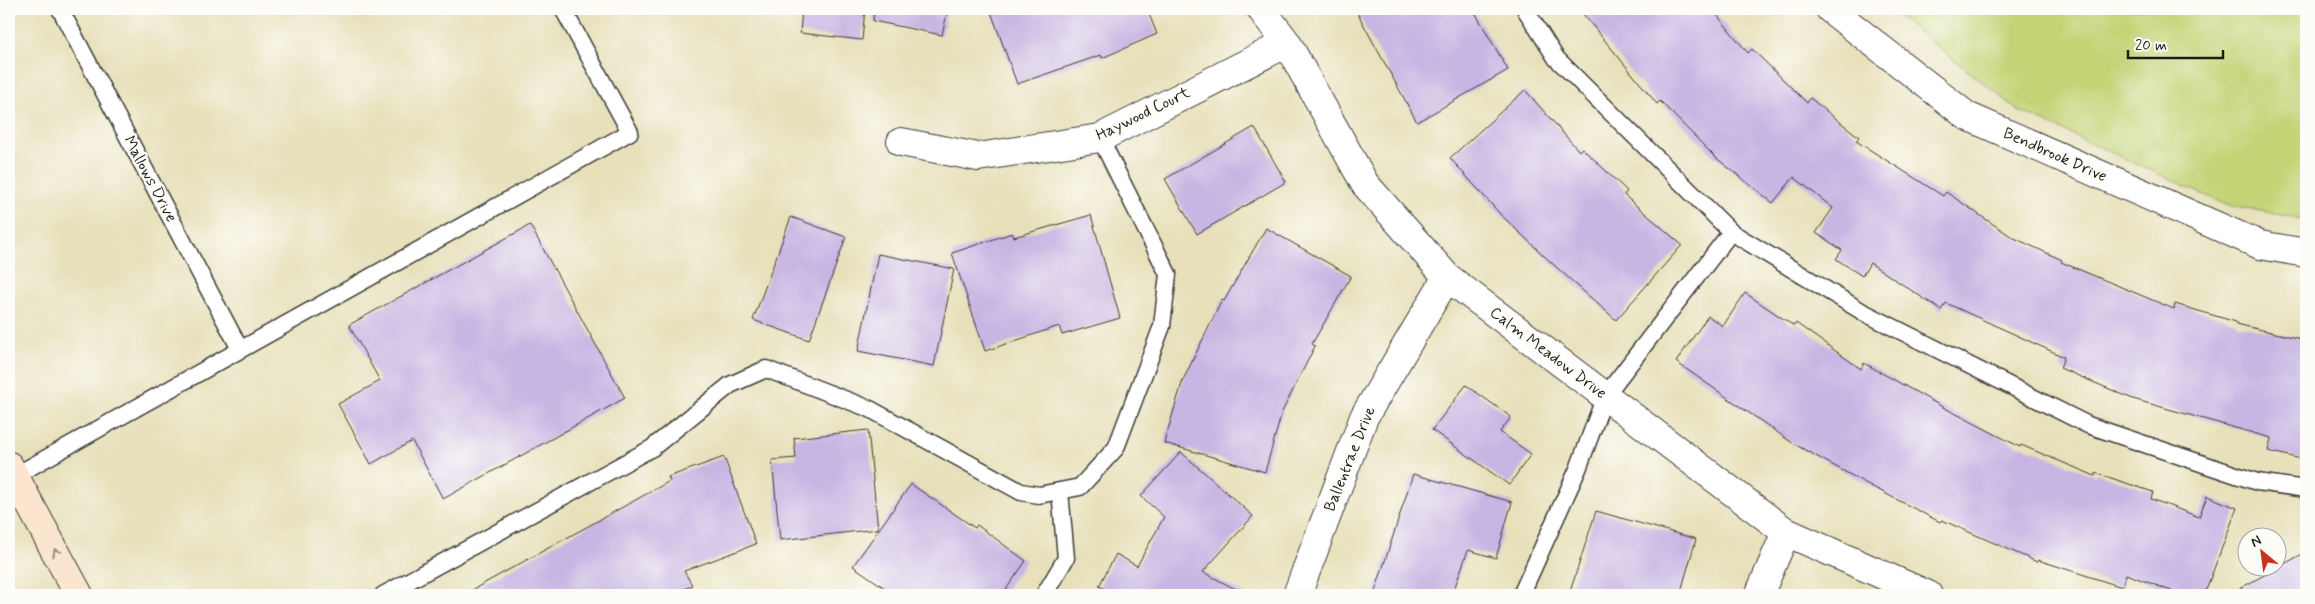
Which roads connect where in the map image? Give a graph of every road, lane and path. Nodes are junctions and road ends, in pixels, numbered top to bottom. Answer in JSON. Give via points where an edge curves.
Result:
{"nodes":[{"id":1,"x":60,"y":9,"type":"edge"},
{"id":2,"x":563,"y":9,"type":"edge"},
{"id":3,"x":1261,"y":9,"type":"edge"},
{"id":4,"x":1525,"y":9,"type":"edge"},
{"id":5,"x":1830,"y":9,"type":"edge"},
{"id":6,"x":1288,"y":43,"type":"junction"},
{"id":7,"x":1100,"y":138,"type":"junction"},
{"id":8,"x":901,"y":142,"type":"dead end"},
{"id":9,"x":1732,"y":232,"type":"junction"},
{"id":10,"x":2306,"y":253,"type":"edge"},
{"id":11,"x":1447,"y":277,"type":"junction"},
{"id":12,"x":240,"y":349,"type":"junction"},
{"id":13,"x":1605,"y":396,"type":"junction"},
{"id":14,"x":11,"y":474,"type":"edge"},
{"id":15,"x":2306,"y":489,"type":"edge"},
{"id":16,"x":1060,"y":491,"type":"junction"},
{"id":17,"x":1786,"y":532,"type":"junction"},
{"id":18,"x":79,"y":595,"type":"edge"},
{"id":19,"x":384,"y":595,"type":"edge"},
{"id":20,"x":1044,"y":595,"type":"edge"},
{"id":21,"x":1297,"y":595,"type":"edge"},
{"id":22,"x":1521,"y":595,"type":"edge"},
{"id":23,"x":1759,"y":595,"type":"edge"},
{"id":24,"x":1928,"y":595,"type":"edge"}],
"edges":[{"from":1,"to":12,"type":"lane","name":"Mallows Drive"},
{"from":2,"to":12,"type":"lane","via":[[630,132]]},
{"from":3,"to":6,"type":"street","name":"Calm Meadow Drive"},
{"from":4,"to":9,"type":"lane","via":[[1556,58]]},
{"from":5,"to":10,"type":"street","name":"Bendbrook Drive","via":[[1967,116],[2260,245]]},
{"from":6,"to":7,"type":"street","name":"Haywood Court"},
{"from":6,"to":11,"type":"street","name":"Calm Meadow Drive","via":[[1366,184]]},
{"from":7,"to":8,"type":"street","name":"Haywood Court","via":[[978,157]]},
{"from":7,"to":16,"type":"lane","via":[[1168,274],[1162,326],[1116,448],[1080,487]]},
{"from":9,"to":13,"type":"lane"},
{"from":9,"to":15,"type":"lane","via":[[1863,312],[2088,425],[2257,482]]},
{"from":11,"to":13,"type":"street","name":"Calm Meadow Drive"},
{"from":11,"to":21,"type":"street","name":"Ballentrae Drive","via":[[1364,417]]},
{"from":12,"to":14,"type":"lane"},
{"from":13,"to":17,"type":"street","name":"Calm Meadow Drive"},
{"from":13,"to":22,"type":"lane","via":[[1578,469]]},
{"from":18,"to":14,"type":"main road","one_way":true},
{"from":16,"to":19,"type":"lane","via":[[1038,495],[1021,492],[870,409],[766,369],[730,385],[652,448]]},
{"from":16,"to":20,"type":"lane","via":[[1066,558]]},
{"from":17,"to":23,"type":"street"},
{"from":17,"to":24,"type":"street","name":"Calm Meadow Drive"}]}
